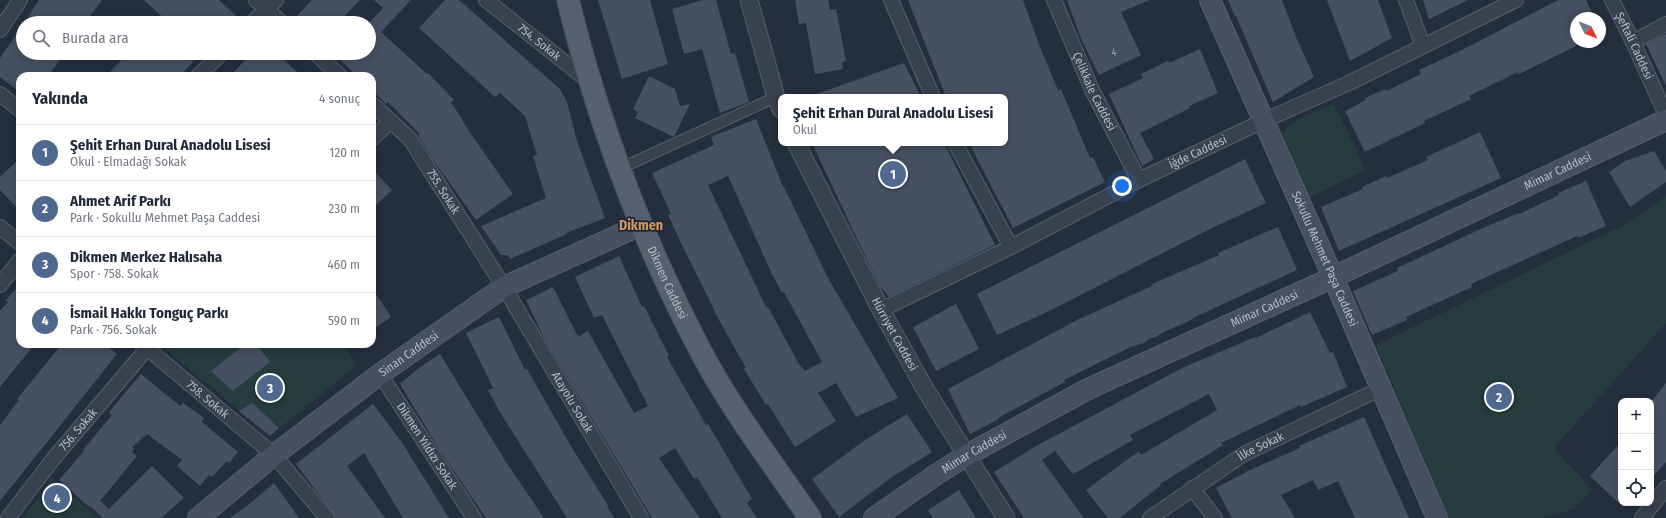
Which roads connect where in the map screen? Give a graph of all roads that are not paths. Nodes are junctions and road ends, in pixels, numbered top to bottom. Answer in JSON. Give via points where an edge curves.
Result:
{"nodes":[{"id":1,"x":20,"y":0,"type":"edge"},
{"id":2,"x":486,"y":0,"type":"edge"},
{"id":3,"x":568,"y":0,"type":"edge"},
{"id":4,"x":749,"y":0,"type":"edge"},
{"id":5,"x":891,"y":0,"type":"edge"},
{"id":6,"x":1054,"y":0,"type":"edge"},
{"id":7,"x":1210,"y":0,"type":"edge"},
{"id":8,"x":1406,"y":0,"type":"edge"},
{"id":9,"x":1516,"y":0,"type":"edge"},
{"id":10,"x":1612,"y":0,"type":"edge"},
{"id":11,"x":266,"y":3,"type":"edge"},
{"id":12,"x":257,"y":16,"type":"edge"},
{"id":13,"x":276,"y":16,"type":"edge"},
{"id":14,"x":1666,"y":24,"type":"edge"},
{"id":15,"x":0,"y":30,"type":"edge"},
{"id":16,"x":1633,"y":42,"type":"junction"},
{"id":17,"x":1423,"y":46,"type":"junction"},
{"id":18,"x":215,"y":60,"type":"edge"},
{"id":19,"x":323,"y":60,"type":"edge"},
{"id":20,"x":202,"y":72,"type":"edge"},
{"id":21,"x":336,"y":72,"type":"edge"},
{"id":22,"x":592,"y":84,"type":"junction"},
{"id":23,"x":0,"y":94,"type":"edge"},
{"id":24,"x":932,"y":94,"type":"edge"},
{"id":25,"x":778,"y":103,"type":"edge"},
{"id":26,"x":16,"y":107,"type":"edge"},
{"id":27,"x":376,"y":108,"type":"edge"},
{"id":28,"x":1666,"y":115,"type":"edge"},
{"id":29,"x":1666,"y":120,"type":"edge"},
{"id":30,"x":391,"y":121,"type":"junction"},
{"id":31,"x":1263,"y":121,"type":"junction"},
{"id":32,"x":376,"y":135,"type":"edge"},
{"id":33,"x":798,"y":146,"type":"edge"},
{"id":34,"x":957,"y":146,"type":"edge"},
{"id":35,"x":619,"y":169,"type":"junction"},
{"id":36,"x":1139,"y":180,"type":"junction"},
{"id":37,"x":641,"y":224,"type":"junction"},
{"id":38,"x":0,"y":227,"type":"edge"},
{"id":39,"x":16,"y":240,"type":"edge"},
{"id":40,"x":1011,"y":247,"type":"junction"},
{"id":41,"x":16,"y":265,"type":"edge"},
{"id":42,"x":1333,"y":277,"type":"junction"},
{"id":43,"x":0,"y":285,"type":"edge"},
{"id":44,"x":504,"y":287,"type":"junction"},
{"id":45,"x":881,"y":310,"type":"junction"},
{"id":46,"x":145,"y":348,"type":"edge"},
{"id":47,"x":150,"y":348,"type":"edge"},
{"id":48,"x":380,"y":374,"type":"junction"},
{"id":49,"x":1380,"y":389,"type":"junction"},
{"id":50,"x":274,"y":455,"type":"junction"},
{"id":51,"x":967,"y":455,"type":"junction"},
{"id":52,"x":1192,"y":488,"type":"junction"},
{"id":53,"x":1666,"y":488,"type":"edge"},
{"id":54,"x":8,"y":518,"type":"edge"},
{"id":55,"x":198,"y":518,"type":"edge"},
{"id":56,"x":327,"y":518,"type":"edge"},
{"id":57,"x":474,"y":518,"type":"edge"},
{"id":58,"x":641,"y":518,"type":"edge"},
{"id":59,"x":810,"y":518,"type":"edge"},
{"id":60,"x":874,"y":518,"type":"edge"},
{"id":61,"x":1006,"y":518,"type":"edge"},
{"id":62,"x":1150,"y":518,"type":"edge"},
{"id":63,"x":1215,"y":518,"type":"edge"},
{"id":64,"x":1437,"y":518,"type":"edge"},
{"id":65,"x":1642,"y":518,"type":"edge"}],
"edges":[{"from":1,"to":15,"type":"street"},
{"from":2,"to":22,"type":"street","name":"754. Sokak"},
{"from":3,"to":22,"type":"main road","name":"Dikmen Caddesi"},
{"from":4,"to":25,"type":"street"},
{"from":5,"to":24,"type":"street"},
{"from":6,"to":36,"type":"street","name":"Çelikkale Caddesi","via":[[1095,96]]},
{"from":7,"to":31,"type":"main road","name":"Sokullu Mehmet Paşa Caddesi"},
{"from":8,"to":17,"type":"street"},
{"from":9,"to":17,"type":"street","name":"İğde Caddesi"},
{"from":10,"to":16,"type":"street","name":"Şeftali Caddesi"},
{"from":11,"to":12,"type":"street"},
{"from":11,"to":13,"type":"street"},
{"from":14,"to":16,"type":"street"},
{"from":16,"to":28,"type":"street","name":"Şeftali Caddesi"},
{"from":17,"to":31,"type":"street","name":"İğde Caddesi","via":[[1349,83]]},
{"from":18,"to":20,"type":"street"},
{"from":19,"to":21,"type":"street"},
{"from":22,"to":35,"type":"main road","name":"Dikmen Caddesi"},
{"from":23,"to":26,"type":"street"},
{"from":25,"to":35,"type":"street"},
{"from":27,"to":30,"type":"street","name":"755. Sokak"},
{"from":29,"to":42,"type":"main road","name":"Mimar Caddesi"},
{"from":30,"to":32,"type":"street"},
{"from":30,"to":44,"type":"street","name":"755. Sokak","via":[[410,139]]},
{"from":31,"to":36,"type":"street","name":"İğde Caddesi"},
{"from":31,"to":42,"type":"main road","name":"Sokullu Mehmet Paşa Caddesi"},
{"from":33,"to":45,"type":"street","name":"Hürriyet Caddesi"},
{"from":34,"to":40,"type":"street"},
{"from":35,"to":37,"type":"main road","name":"Dikmen Caddesi"},
{"from":36,"to":40,"type":"street","name":"İğde Caddesi"},
{"from":37,"to":44,"type":"main road","name":"Sinan Caddesi"},
{"from":37,"to":59,"type":"main road","name":"Dikmen Caddesi","via":[[699,348],[732,403]]},
{"from":38,"to":39,"type":"street"},
{"from":40,"to":45,"type":"street","name":"İğde Caddesi"},
{"from":41,"to":43,"type":"street"},
{"from":42,"to":49,"type":"main road","name":"Sokullu Mehmet Paşa Caddesi"},
{"from":42,"to":51,"type":"main road","name":"Mimar Caddesi","via":[[1088,389]]},
{"from":44,"to":48,"type":"main road","name":"Sinan Caddesi"},
{"from":44,"to":58,"type":"street","name":"Atayolu Sokak"},
{"from":45,"to":51,"type":"street","name":"Hürriyet Caddesi","via":[[925,389]]},
{"from":46,"to":54,"type":"street","name":"756. Sokak"},
{"from":47,"to":50,"type":"street","name":"758. Sokak"},
{"from":48,"to":50,"type":"main road","name":"Sinan Caddesi"},
{"from":48,"to":57,"type":"street","name":"Dikmen Yıldızı Sokak"},
{"from":49,"to":52,"type":"street","name":"İlke Sokak","via":[[1244,454]]},
{"from":49,"to":64,"type":"main road","name":"Sokullu Mehmet Paşa Caddesi"},
{"from":50,"to":55,"type":"main road","name":"Sinan Caddesi"},
{"from":50,"to":56,"type":"street","name":"758. Sokak"},
{"from":51,"to":60,"type":"main road","name":"Mimar Caddesi"},
{"from":51,"to":61,"type":"street","name":"Hürriyet Caddesi"},
{"from":52,"to":62,"type":"street","name":"İlke Sokak"},
{"from":52,"to":63,"type":"street"},
{"from":53,"to":65,"type":"street"}]}
